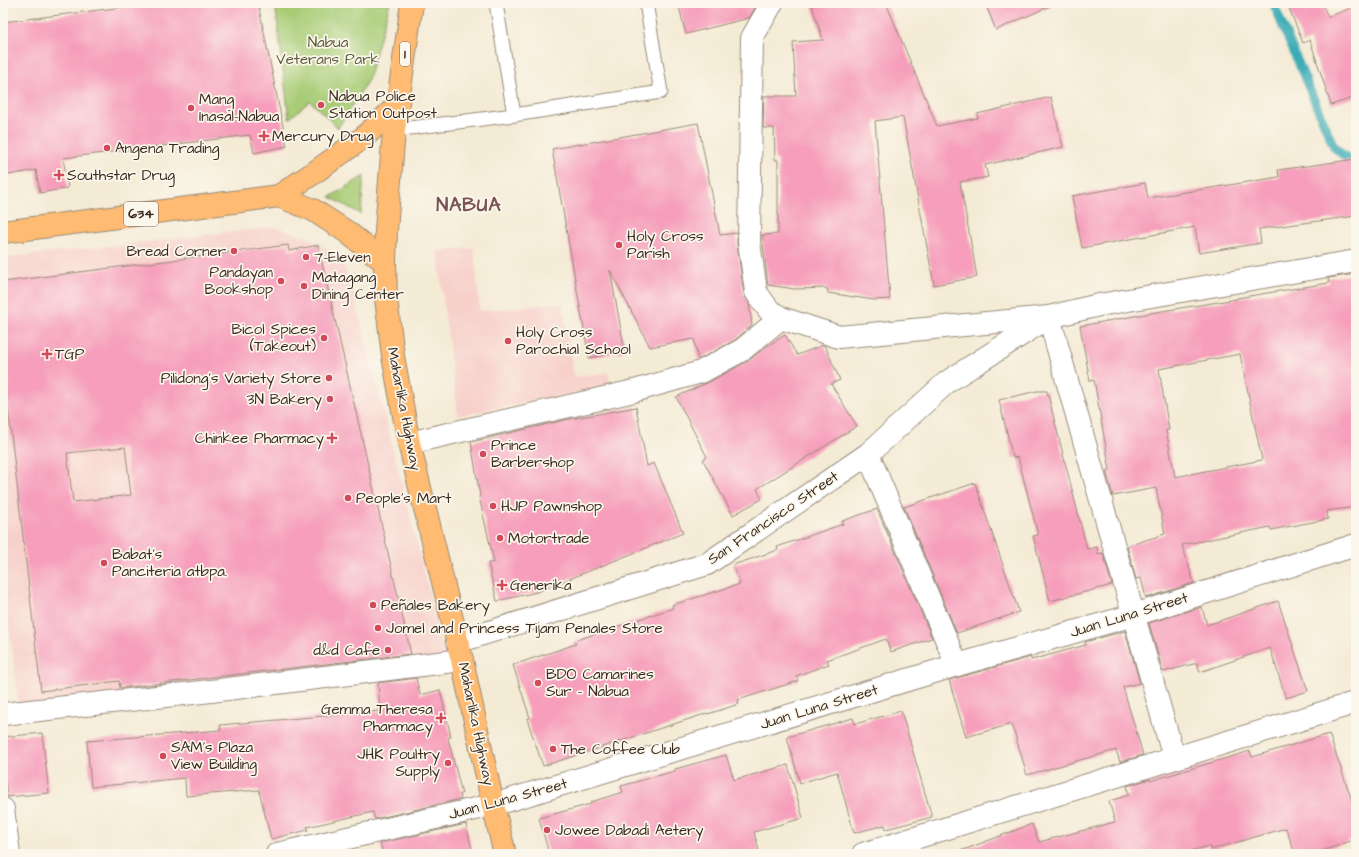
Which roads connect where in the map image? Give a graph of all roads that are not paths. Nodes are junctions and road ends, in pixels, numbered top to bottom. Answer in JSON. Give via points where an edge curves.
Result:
{"nodes":[{"id":1,"x":412,"y":3,"type":"edge"},
{"id":2,"x":496,"y":3,"type":"edge"},
{"id":3,"x":646,"y":3,"type":"edge"},
{"id":4,"x":772,"y":3,"type":"edge"},
{"id":5,"x":398,"y":105,"type":"junction"},
{"id":6,"x":514,"y":115,"type":"junction"},
{"id":7,"x":394,"y":130,"type":"junction"},
{"id":8,"x":279,"y":196,"type":"junction"},
{"id":9,"x":3,"y":232,"type":"edge"},
{"id":10,"x":1356,"y":261,"type":"edge"},
{"id":11,"x":385,"y":262,"type":"junction"},
{"id":12,"x":1049,"y":317,"type":"junction"},
{"id":13,"x":781,"y":318,"type":"junction"},
{"id":14,"x":409,"y":443,"type":"junction"},
{"id":15,"x":868,"y":454,"type":"junction"},
{"id":16,"x":1356,"y":545,"type":"edge"},
{"id":17,"x":1134,"y":615,"type":"junction"},
{"id":18,"x":460,"y":651,"type":"junction"},
{"id":19,"x":957,"y":665,"type":"junction"},
{"id":20,"x":1352,"y":704,"type":"dead end"},
{"id":21,"x":3,"y":714,"type":"edge"},
{"id":22,"x":1174,"y":758,"type":"junction"},
{"id":23,"x":494,"y":805,"type":"junction"},
{"id":24,"x":3,"y":809,"type":"edge"},
{"id":25,"x":9,"y":854,"type":"edge"},
{"id":26,"x":278,"y":854,"type":"edge"},
{"id":27,"x":505,"y":854,"type":"edge"},
{"id":28,"x":864,"y":854,"type":"edge"}],
"edges":[{"from":1,"to":5,"type":"main road","name":"Maharlika Highway","number":"1"},
{"from":2,"to":6,"type":"lane"},
{"from":3,"to":6,"type":"lane","via":[[660,92]]},
{"from":4,"to":13,"type":"street","via":[[752,38],[749,242],[756,292],[769,310]]},
{"from":5,"to":7,"type":"main road","name":"Maharlika Highway","number":"1"},
{"from":5,"to":8,"type":"main road","number":"634","via":[[364,137]]},
{"from":6,"to":7,"type":"lane"},
{"from":7,"to":11,"type":"main road","name":"Maharlika Highway","number":"1"},
{"from":8,"to":9,"type":"main road","number":"634"},
{"from":8,"to":11,"type":"main road","number":"634","via":[[313,210]]},
{"from":10,"to":12,"type":"street","via":[[1099,305]]},
{"from":11,"to":14,"type":"main road","name":"Maharlika Highway","number":"1","via":[[386,298],[393,356]]},
{"from":12,"to":13,"type":"street","via":[[839,337]]},
{"from":12,"to":15,"type":"street","name":"San Francisco Street","via":[[947,382]]},
{"from":12,"to":17,"type":"street"},
{"from":13,"to":14,"type":"street","via":[[742,350],[701,372],[634,392]]},
{"from":14,"to":18,"type":"main road","name":"Maharlika Highway","number":"1"},
{"from":15,"to":18,"type":"street","name":"San Francisco Street","via":[[707,564]]},
{"from":15,"to":19,"type":"street"},
{"from":16,"to":17,"type":"street","name":"Juan Luna Street"},
{"from":17,"to":19,"type":"street","name":"Juan Luna Street"},
{"from":17,"to":22,"type":"street"},
{"from":18,"to":21,"type":"street","name":"San Francisco Street","via":[[242,688]]},
{"from":18,"to":23,"type":"main road","name":"Maharlika Highway","number":"1"},
{"from":19,"to":23,"type":"street","name":"Juan Luna Street"},
{"from":20,"to":22,"type":"street"},
{"from":22,"to":28,"type":"street"},
{"from":23,"to":26,"type":"street","name":"Juan Luna Street"},
{"from":23,"to":27,"type":"main road","name":"Maharlika Highway","number":"1"},
{"from":24,"to":25,"type":"street"}]}
